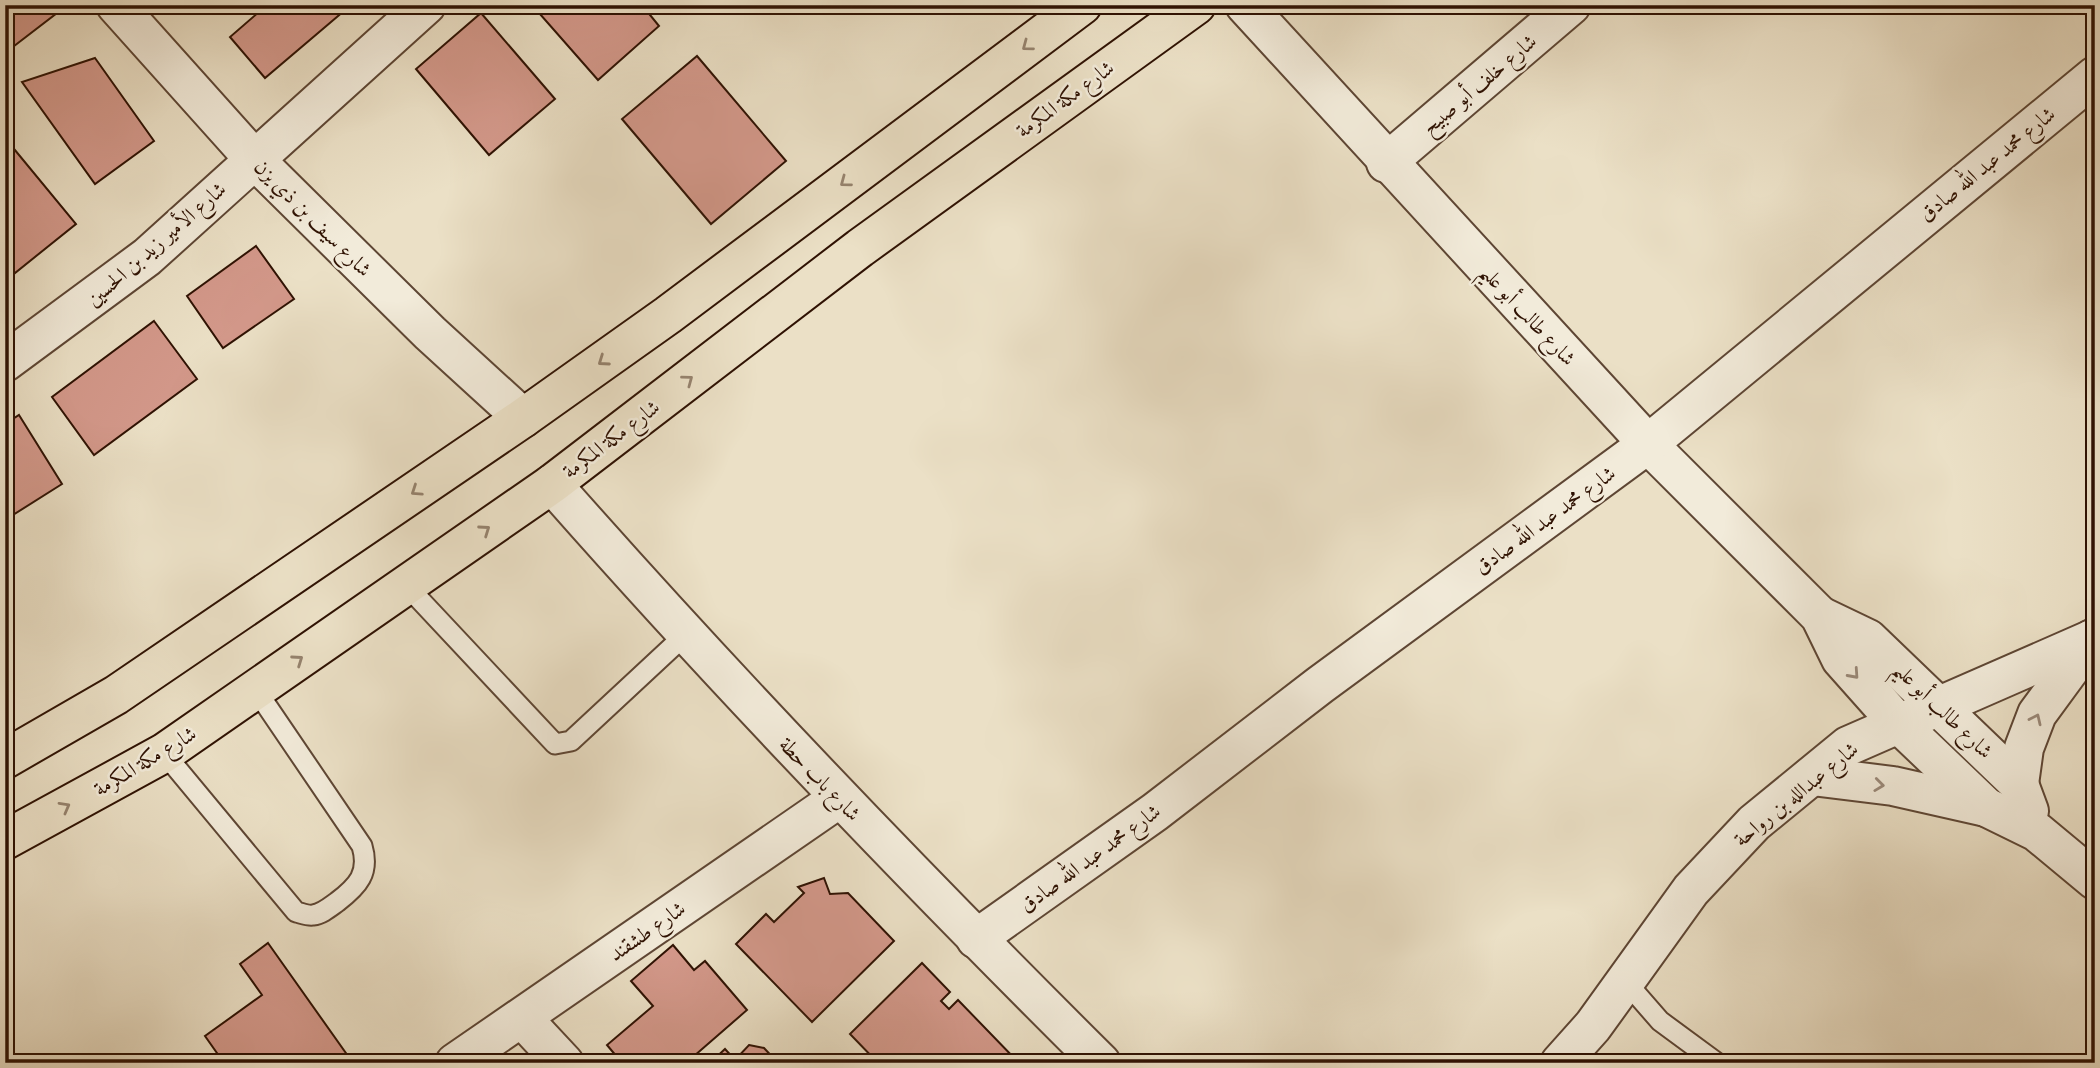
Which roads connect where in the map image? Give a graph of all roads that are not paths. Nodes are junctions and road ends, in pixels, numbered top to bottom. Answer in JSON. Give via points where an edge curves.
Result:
{"nodes":[{"id":1,"x":116,"y":5,"type":"edge"},
{"id":2,"x":426,"y":5,"type":"edge"},
{"id":3,"x":1082,"y":5,"type":"edge"},
{"id":4,"x":1196,"y":5,"type":"edge"},
{"id":5,"x":1245,"y":5,"type":"edge"},
{"id":6,"x":1571,"y":5,"type":"edge"},
{"id":7,"x":2095,"y":76,"type":"edge"},
{"id":8,"x":254,"y":159,"type":"junction"},
{"id":9,"x":1386,"y":163,"type":"junction"},
{"id":10,"x":5,"y":362,"type":"edge"},
{"id":11,"x":523,"y":418,"type":"junction"},
{"id":12,"x":1648,"y":444,"type":"junction"},
{"id":13,"x":552,"y":484,"type":"junction"},
{"id":14,"x":407,"y":585,"type":"junction"},
{"id":15,"x":1820,"y":616,"type":"junction"},
{"id":16,"x":685,"y":635,"type":"junction"},
{"id":17,"x":2093,"y":638,"type":"edge"},
{"id":18,"x":256,"y":690,"type":"junction"},
{"id":19,"x":1938,"y":704,"type":"junction"},
{"id":20,"x":1897,"y":722,"type":"junction"},
{"id":21,"x":164,"y":753,"type":"junction"},
{"id":22,"x":5,"y":759,"type":"edge"},
{"id":23,"x":1812,"y":776,"type":"junction"},
{"id":24,"x":2018,"y":784,"type":"junction"},
{"id":25,"x":838,"y":799,"type":"junction"},
{"id":26,"x":1986,"y":807,"type":"junction"},
{"id":27,"x":2037,"y":832,"type":"junction"},
{"id":28,"x":5,"y":840,"type":"edge"},
{"id":29,"x":2095,"y":880,"type":"edge"},
{"id":30,"x":976,"y":939,"type":"junction"},
{"id":31,"x":1626,"y":982,"type":"junction"},
{"id":32,"x":522,"y":1017,"type":"junction"},
{"id":33,"x":1569,"y":1058,"type":"edge"},
{"id":34,"x":455,"y":1063,"type":"edge"},
{"id":35,"x":564,"y":1063,"type":"edge"},
{"id":36,"x":1101,"y":1063,"type":"edge"},
{"id":37,"x":1717,"y":1063,"type":"edge"}],
"edges":[{"from":1,"to":8,"type":"street","name":"شارع سيف بن ذي يزن"},
{"from":2,"to":8,"type":"street","name":"شارع الأمير زيد بن الحسين"},
{"from":3,"to":11,"type":"main road","one_way":true},
{"from":13,"to":4,"type":"main road","name":"شارع مكة المكرمة","one_way":true,"via":[[860,248]]},
{"from":5,"to":9,"type":"street","name":"شارع طالب أبو عليم"},
{"from":6,"to":9,"type":"street","name":"شارع خلف أبو صبيح"},
{"from":7,"to":12,"type":"street","name":"شارع محمد عبد الله صادق"},
{"from":8,"to":10,"type":"street","name":"شارع الأمير زيد بن الحسين","via":[[146,257]]},
{"from":8,"to":11,"type":"street","name":"شارع سيف بن ذي يزن"},
{"from":9,"to":12,"type":"street","name":"شارع طالب أبو عليم"},
{"from":11,"to":22,"type":"main road","one_way":true,"via":[[116,695]]},
{"from":12,"to":15,"type":"street","name":"شارع طالب أبو عليم"},
{"from":12,"to":30,"type":"street","name":"شارع محمد عبد الله صادق"},
{"from":14,"to":13,"type":"main road","name":"شارع مكة المكرمة","one_way":true},
{"from":13,"to":16,"type":"street","name":"شارع باب حطة"},
{"from":14,"to":16,"type":"lane","via":[[555,744],[572,741]]},
{"from":18,"to":14,"type":"main road","name":"شارع مكة المكرمة","one_way":true},
{"from":15,"to":19,"type":"street","name":"شارع طالب أبو عليم","via":[[1868,639]]},
{"from":15,"to":20,"type":"street","name":"شارع طالب أبو عليم","one_way":true,"via":[[1841,659]]},
{"from":16,"to":25,"type":"street","name":"شارع باب حطة"},
{"from":17,"to":19,"type":"street","name":"شارع عبدالله بن رواحة"},
{"from":24,"to":17,"type":"street","one_way":true,"via":[[2024,747],[2037,714]]},
{"from":18,"to":21,"type":"main road","name":"شارع مكة المكرمة"},
{"from":18,"to":21,"type":"lane","via":[[366,858],[358,886],[326,910],[313,915],[296,912]]},
{"from":19,"to":20,"type":"street","name":"شارع عبدالله بن رواحة"},
{"from":19,"to":24,"type":"street","name":"شارع طالب أبو عليم"},
{"from":20,"to":23,"type":"street","name":"شارع عبدالله بن رواحة","via":[[1848,746]]},
{"from":20,"to":26,"type":"street","name":"شارع طالب أبو عليم"},
{"from":28,"to":21,"type":"main road","name":"شارع مكة المكرمة","one_way":true},
{"from":23,"to":26,"type":"street","one_way":true,"via":[[1893,786]]},
{"from":23,"to":31,"type":"street","name":"شارع عبدالله بن رواحة","via":[[1754,823],[1691,890]]},
{"from":24,"to":27,"type":"street","name":"شارع طالب أبو عليم"},
{"from":25,"to":30,"type":"street","name":"شارع باب حطة"},
{"from":25,"to":32,"type":"street","name":"شارع طشقند"},
{"from":26,"to":27,"type":"street","name":"شارع طالب أبو عليم"},
{"from":27,"to":29,"type":"street","name":"شارع طالب أبو عليم"},
{"from":30,"to":36,"type":"street","name":"شارع باب حطة"},
{"from":31,"to":33,"type":"street","name":"شارع عبدالله بن رواحة"},
{"from":31,"to":37,"type":"lane","via":[[1660,1021]]},
{"from":32,"to":34,"type":"street","name":"شارع طشقند"},
{"from":32,"to":35,"type":"street"}]}
